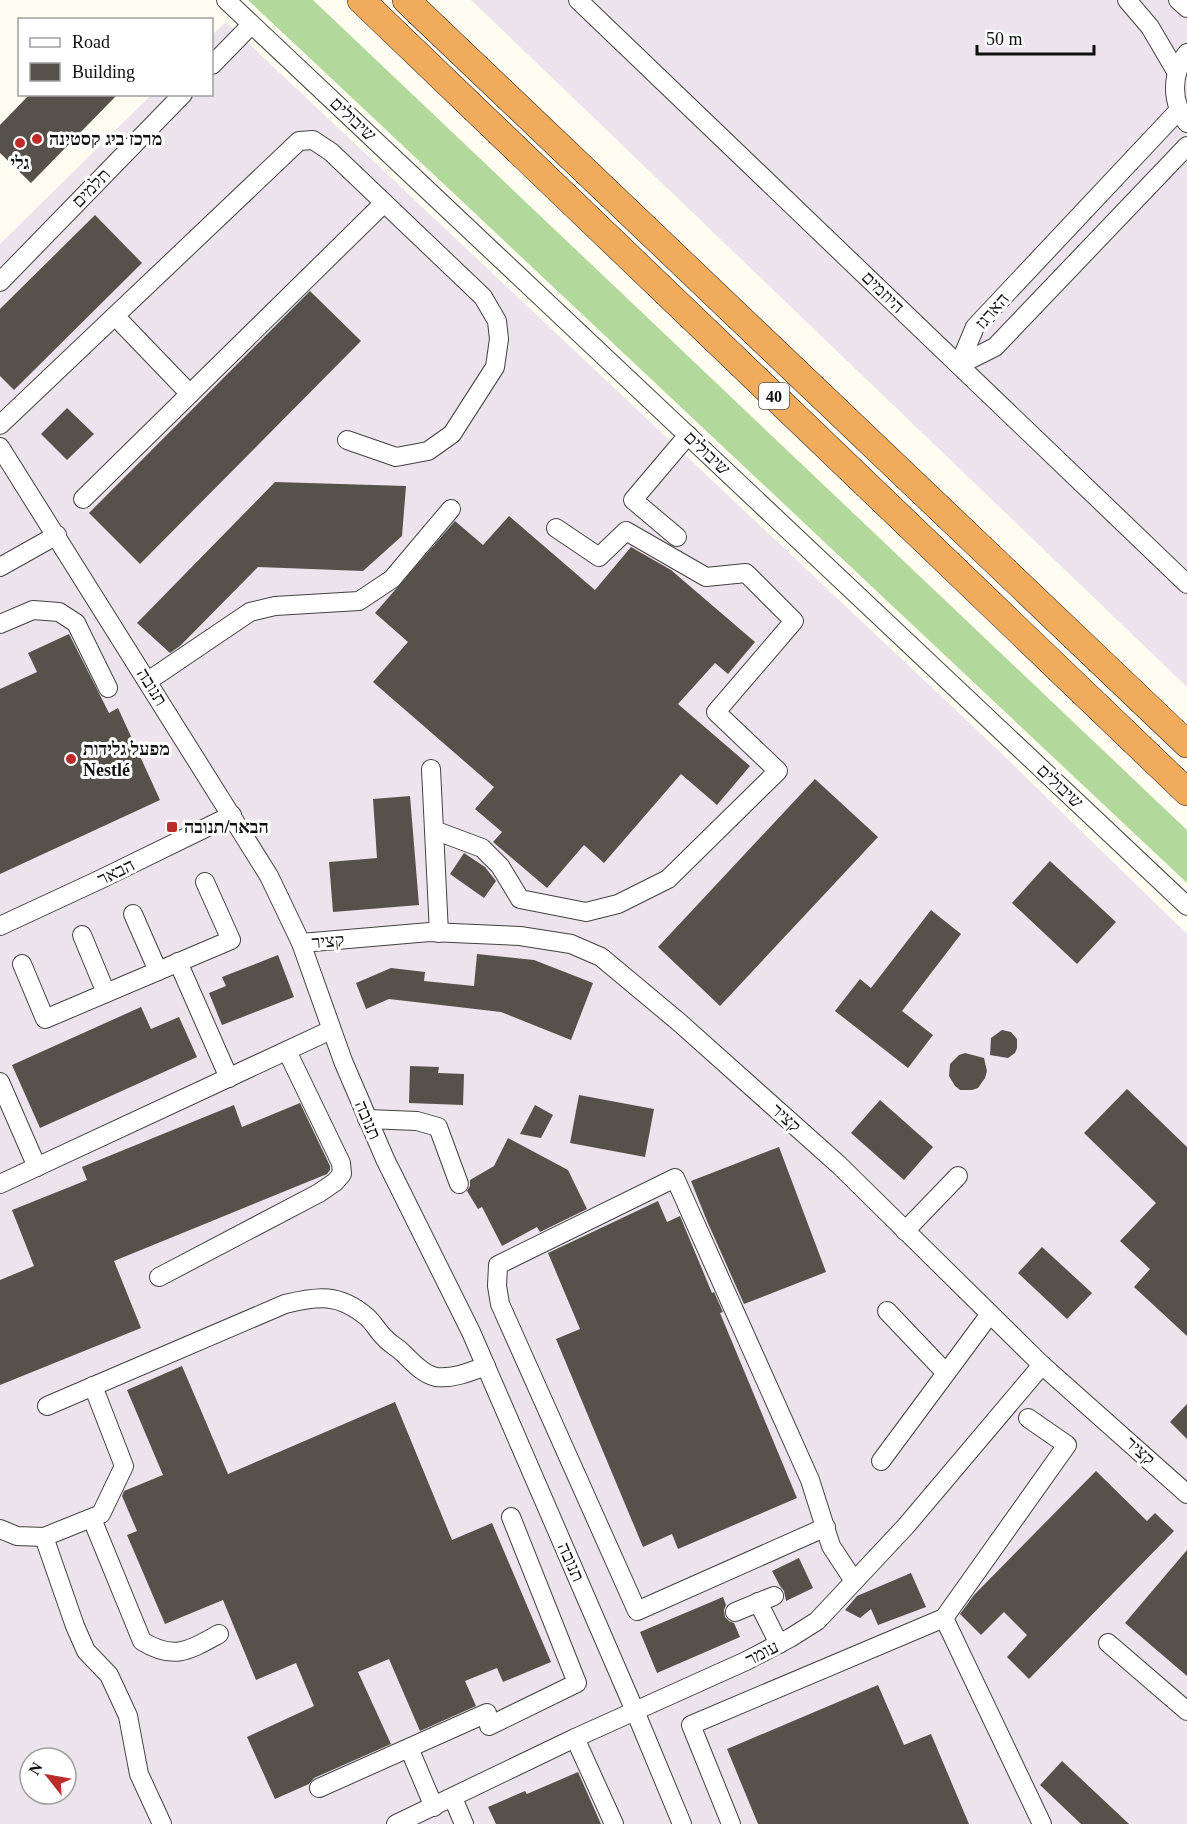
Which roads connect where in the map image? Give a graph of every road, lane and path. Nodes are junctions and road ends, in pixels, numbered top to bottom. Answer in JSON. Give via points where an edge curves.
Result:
{"nodes":[{"id":1,"x":226,"y":0,"type":"edge"},
{"id":2,"x":361,"y":0,"type":"edge"},
{"id":3,"x":406,"y":0,"type":"edge"},
{"id":4,"x":578,"y":0,"type":"edge"},
{"id":5,"x":1127,"y":0,"type":"edge"},
{"id":6,"x":1178,"y":0,"type":"edge"},
{"id":7,"x":1187,"y":8,"type":"edge"},
{"id":8,"x":251,"y":25,"type":"junction"},
{"id":9,"x":1187,"y":53,"type":"edge"},
{"id":10,"x":213,"y":64,"type":"edge"},
{"id":11,"x":1177,"y":73,"type":"junction"},
{"id":12,"x":181,"y":96,"type":"edge"},
{"id":13,"x":1183,"y":116,"type":"edge"},
{"id":14,"x":1187,"y":146,"type":"edge"},
{"id":15,"x":384,"y":203,"type":"junction"},
{"id":16,"x":0,"y":282,"type":"edge"},
{"id":17,"x":115,"y":316,"type":"junction"},
{"id":18,"x":959,"y":365,"type":"junction"},
{"id":19,"x":190,"y":394,"type":"junction"},
{"id":20,"x":0,"y":425,"type":"edge"},
{"id":21,"x":688,"y":435,"type":"junction"},
{"id":22,"x":347,"y":440,"type":"dead end"},
{"id":23,"x":0,"y":447,"type":"edge"},
{"id":24,"x":83,"y":499,"type":"dead end"},
{"id":25,"x":451,"y":509,"type":"dead end"},
{"id":26,"x":556,"y":528,"type":"dead end"},
{"id":27,"x":57,"y":535,"type":"junction"},
{"id":28,"x":677,"y":537,"type":"dead end"},
{"id":29,"x":0,"y":567,"type":"edge"},
{"id":30,"x":1187,"y":584,"type":"edge"},
{"id":31,"x":0,"y":624,"type":"edge"},
{"id":32,"x":148,"y":681,"type":"junction"},
{"id":33,"x":108,"y":688,"type":"dead end"},
{"id":34,"x":1187,"y":744,"type":"edge"},
{"id":35,"x":431,"y":769,"type":"dead end"},
{"id":36,"x":1187,"y":792,"type":"edge"},
{"id":37,"x":232,"y":815,"type":"junction"},
{"id":38,"x":434,"y":830,"type":"junction"},
{"id":39,"x":205,"y":882,"type":"dead end"},
{"id":40,"x":1187,"y":906,"type":"edge"},
{"id":41,"x":133,"y":914,"type":"dead end"},
{"id":42,"x":0,"y":926,"type":"edge"},
{"id":43,"x":439,"y":933,"type":"junction"},
{"id":44,"x":82,"y":935,"type":"dead end"},
{"id":45,"x":301,"y":943,"type":"junction"},
{"id":46,"x":178,"y":962,"type":"junction"},
{"id":47,"x":22,"y":964,"type":"dead end"},
{"id":48,"x":158,"y":971,"type":"junction"},
{"id":49,"x":106,"y":993,"type":"junction"},
{"id":50,"x":331,"y":1030,"type":"junction"},
{"id":51,"x":287,"y":1051,"type":"junction"},
{"id":52,"x":229,"y":1078,"type":"junction"},
{"id":53,"x":0,"y":1082,"type":"edge"},
{"id":54,"x":367,"y":1119,"type":"junction"},
{"id":55,"x":38,"y":1167,"type":"junction"},
{"id":56,"x":958,"y":1176,"type":"dead end"},
{"id":57,"x":0,"y":1184,"type":"edge"},
{"id":58,"x":459,"y":1184,"type":"dead end"},
{"id":59,"x":905,"y":1231,"type":"junction"},
{"id":60,"x":159,"y":1277,"type":"dead end"},
{"id":61,"x":887,"y":1311,"type":"dead end"},
{"id":62,"x":990,"y":1314,"type":"junction"},
{"id":63,"x":1041,"y":1365,"type":"junction"},
{"id":64,"x":486,"y":1366,"type":"junction"},
{"id":65,"x":946,"y":1373,"type":"junction"},
{"id":66,"x":93,"y":1386,"type":"junction"},
{"id":67,"x":47,"y":1406,"type":"dead end"},
{"id":68,"x":1028,"y":1418,"type":"dead end"},
{"id":69,"x":881,"y":1461,"type":"dead end"},
{"id":70,"x":1187,"y":1494,"type":"edge"},
{"id":71,"x":511,"y":1517,"type":"dead end"},
{"id":72,"x":92,"y":1519,"type":"junction"},
{"id":73,"x":826,"y":1527,"type":"junction"},
{"id":74,"x":0,"y":1529,"type":"edge"},
{"id":75,"x":44,"y":1537,"type":"junction"},
{"id":76,"x":854,"y":1581,"type":"junction"},
{"id":77,"x":735,"y":1612,"type":"dead end"},
{"id":78,"x":944,"y":1618,"type":"junction"},
{"id":79,"x":219,"y":1634,"type":"dead end"},
{"id":80,"x":1108,"y":1643,"type":"dead end"},
{"id":81,"x":779,"y":1644,"type":"junction"},
{"id":82,"x":635,"y":1711,"type":"junction"},
{"id":83,"x":1187,"y":1711,"type":"edge"},
{"id":84,"x":575,"y":1738,"type":"junction"},
{"id":85,"x":409,"y":1748,"type":"junction"},
{"id":86,"x":319,"y":1788,"type":"dead end"},
{"id":87,"x":453,"y":1798,"type":"junction"},
{"id":88,"x":434,"y":1807,"type":"junction"},
{"id":89,"x":162,"y":1824,"type":"edge"},
{"id":90,"x":396,"y":1824,"type":"edge"},
{"id":91,"x":464,"y":1824,"type":"edge"},
{"id":92,"x":614,"y":1824,"type":"edge"},
{"id":93,"x":682,"y":1824,"type":"edge"},
{"id":94,"x":731,"y":1824,"type":"edge"},
{"id":95,"x":1042,"y":1824,"type":"edge"}],
"edges":[{"from":1,"to":8,"type":"street","name":"שיבולים"},
{"from":2,"to":36,"type":"highway","number":"40"},
{"from":3,"to":34,"type":"highway","number":"40"},
{"from":4,"to":18,"type":"street","name":"היוזמים"},
{"from":5,"to":11,"type":"street","via":[[1150,27]]},
{"from":6,"to":7,"type":"street"},
{"from":8,"to":10,"type":"street"},
{"from":8,"to":21,"type":"street","name":"שיבולים"},
{"from":9,"to":11,"type":"street"},
{"from":11,"to":13,"type":"street","via":[[1174,86]]},
{"from":12,"to":16,"type":"street","name":"תלמים"},
{"from":13,"to":18,"type":"street","name":"הארגז","via":[[975,327]]},
{"from":14,"to":18,"type":"street","name":"הארגז","via":[[995,347]]},
{"from":15,"to":17,"type":"street","via":[[331,152],[313,140],[299,141]]},
{"from":15,"to":19,"type":"street"},
{"from":15,"to":22,"type":"street","via":[[483,297],[497,321],[495,367],[452,434],[428,452],[396,457]]},
{"from":17,"to":19,"type":"street"},
{"from":17,"to":20,"type":"street"},
{"from":18,"to":30,"type":"street","name":"היוזמים"},
{"from":19,"to":24,"type":"street"},
{"from":21,"to":28,"type":"street","via":[[633,500]]},
{"from":21,"to":40,"type":"street","name":"שיבולים"},
{"from":23,"to":27,"type":"street","name":"תנובה"},
{"from":25,"to":32,"type":"street","via":[[392,579],[359,601],[275,606],[250,612]]},
{"from":26,"to":38,"type":"street","via":[[599,557],[626,531],[706,577],[746,573],[794,621],[716,712],[778,771],[668,879],[618,904],[586,912],[520,898],[500,866],[482,848]]},
{"from":27,"to":29,"type":"street"},
{"from":27,"to":32,"type":"street","name":"תנובה"},
{"from":31,"to":33,"type":"street","via":[[33,610],[59,612],[76,623]]},
{"from":32,"to":37,"type":"street","name":"תנובה"},
{"from":35,"to":38,"type":"street"},
{"from":37,"to":42,"type":"street","name":"הבאר"},
{"from":37,"to":45,"type":"street","name":"תנובה","via":[[269,876]]},
{"from":38,"to":43,"type":"street"},
{"from":39,"to":46,"type":"street","via":[[231,940]]},
{"from":41,"to":48,"type":"street"},
{"from":43,"to":45,"type":"street","name":"קציר"},
{"from":43,"to":59,"type":"street","name":"קציר","via":[[520,936],[571,944],[601,957],[838,1165]]},
{"from":44,"to":49,"type":"street"},
{"from":45,"to":50,"type":"street","name":"תנובה"},
{"from":46,"to":48,"type":"street"},
{"from":46,"to":52,"type":"street"},
{"from":47,"to":49,"type":"street","via":[[45,1019]]},
{"from":48,"to":49,"type":"street"},
{"from":50,"to":51,"type":"street"},
{"from":50,"to":54,"type":"street","name":"תנובה"},
{"from":51,"to":52,"type":"street"},
{"from":51,"to":60,"type":"street","via":[[341,1163],[342,1174],[319,1193]]},
{"from":52,"to":55,"type":"street"},
{"from":53,"to":55,"type":"street"},
{"from":54,"to":58,"type":"street","via":[[417,1121],[438,1127]]},
{"from":54,"to":64,"type":"street","name":"תנובה"},
{"from":55,"to":57,"type":"street"},
{"from":56,"to":59,"type":"street"},
{"from":59,"to":62,"type":"street","name":"קציר"},
{"from":61,"to":65,"type":"street"},
{"from":62,"to":63,"type":"street","name":"קציר"},
{"from":62,"to":65,"type":"street"},
{"from":63,"to":70,"type":"street","name":"קציר"},
{"from":63,"to":76,"type":"street","name":"עומר","via":[[906,1526]]},
{"from":64,"to":66,"type":"street","via":[[462,1375],[435,1377],[384,1338],[368,1317],[331,1298],[314,1297],[285,1304]]},
{"from":64,"to":82,"type":"street","name":"תנובה"},
{"from":65,"to":69,"type":"street"},
{"from":66,"to":67,"type":"street"},
{"from":66,"to":72,"type":"street","via":[[124,1466],[101,1514]]},
{"from":68,"to":78,"type":"street","via":[[1067,1445]]},
{"from":71,"to":85,"type":"street","via":[[577,1683],[489,1726],[487,1713]]},
{"from":72,"to":75,"type":"street"},
{"from":72,"to":79,"type":"street","via":[[142,1641],[155,1649],[189,1650]]},
{"from":73,"to":73,"type":"street","via":[[810,1480],[675,1178],[498,1265],[500,1304],[637,1611]]},
{"from":73,"to":76,"type":"street","via":[[831,1546]]},
{"from":74,"to":75,"type":"street","via":[[17,1536]]},
{"from":75,"to":89,"type":"street","via":[[86,1651],[109,1676],[128,1716],[139,1774]]},
{"from":76,"to":81,"type":"street","name":"עומר","via":[[817,1621]]},
{"from":77,"to":81,"type":"street","via":[[766,1599]]},
{"from":78,"to":94,"type":"street","via":[[691,1725]]},
{"from":78,"to":95,"type":"street"},
{"from":80,"to":83,"type":"street"},
{"from":81,"to":82,"type":"street","name":"עומר"},
{"from":82,"to":84,"type":"street","name":"עומר"},
{"from":82,"to":93,"type":"street","name":"תנובה"},
{"from":84,"to":87,"type":"street","name":"עומר"},
{"from":84,"to":92,"type":"street"},
{"from":85,"to":86,"type":"street"},
{"from":85,"to":88,"type":"street"},
{"from":87,"to":88,"type":"street","name":"עומר"},
{"from":87,"to":91,"type":"street"},
{"from":88,"to":90,"type":"street","name":"עומר"}]}
